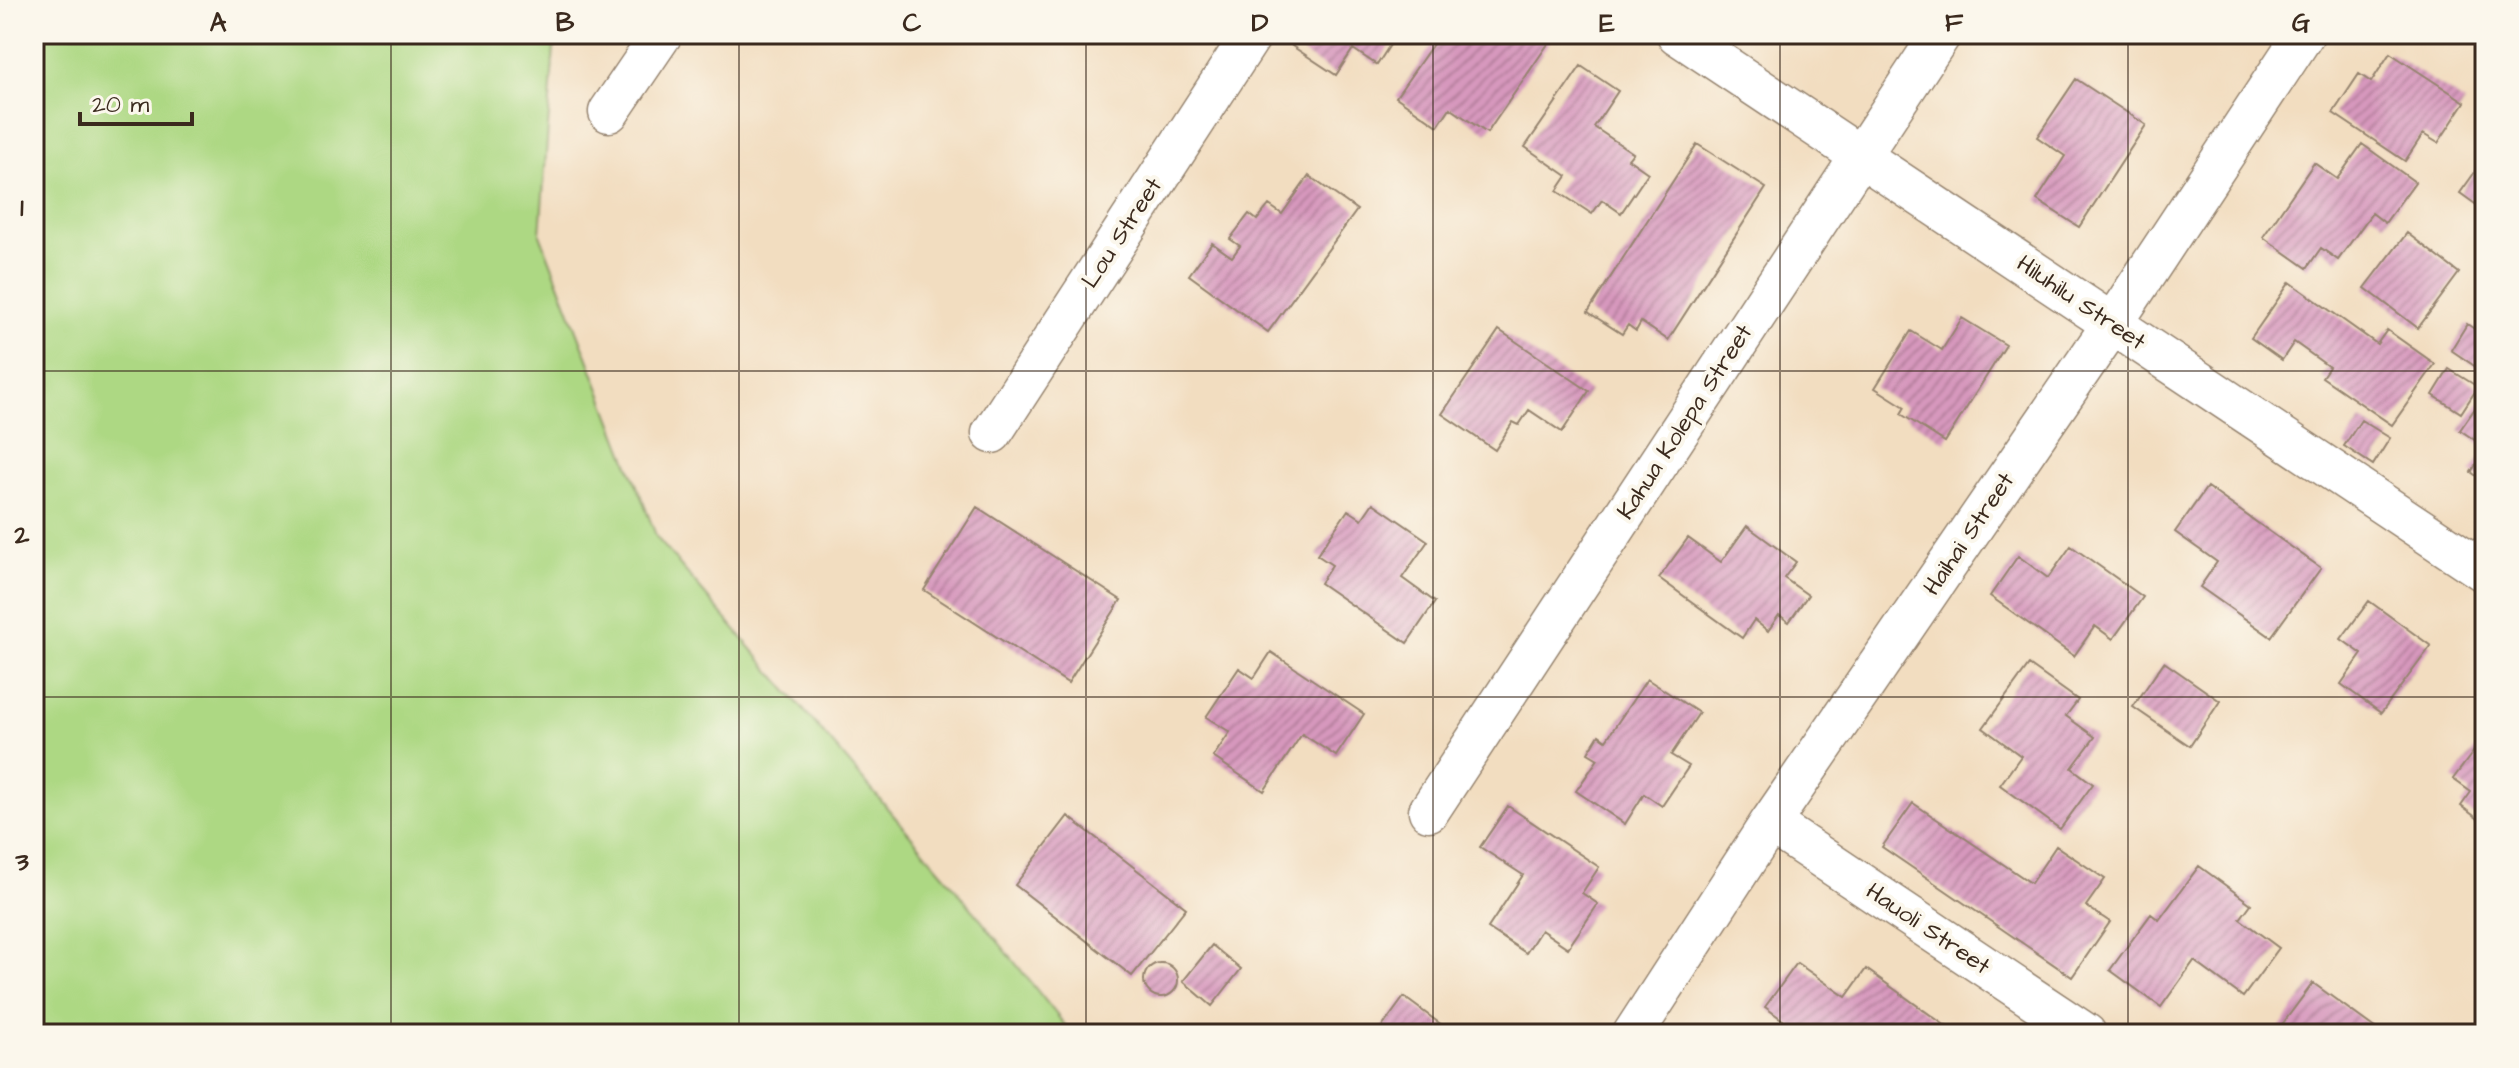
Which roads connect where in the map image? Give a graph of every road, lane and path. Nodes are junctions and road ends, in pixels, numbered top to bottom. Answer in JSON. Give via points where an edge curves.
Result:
{"nodes":[{"id":1,"x":662,"y":34,"type":"edge"},
{"id":2,"x":1252,"y":34,"type":"edge"},
{"id":3,"x":1677,"y":34,"type":"edge"},
{"id":4,"x":1941,"y":34,"type":"edge"},
{"id":5,"x":2304,"y":34,"type":"edge"},
{"id":6,"x":609,"y":112,"type":"dead end"},
{"id":7,"x":1860,"y":156,"type":"junction"},
{"id":8,"x":2113,"y":323,"type":"junction"},
{"id":9,"x":992,"y":433,"type":"dead end"},
{"id":10,"x":2485,"y":572,"type":"edge"},
{"id":11,"x":1429,"y":811,"type":"dead end"},
{"id":12,"x":1770,"y":823,"type":"junction"},
{"id":13,"x":1633,"y":1034,"type":"edge"},
{"id":14,"x":2086,"y":1034,"type":"edge"}],
"edges":[{"from":1,"to":6,"type":"street"},
{"from":2,"to":9,"type":"street","name":"Lou Street"},
{"from":3,"to":7,"type":"street","name":"Hiluhilu Street"},
{"from":4,"to":7,"type":"street","name":"Kahua Kolepa Street"},
{"from":5,"to":8,"type":"street","name":"Haihai Street"},
{"from":7,"to":8,"type":"street","name":"Hiluhilu Street"},
{"from":7,"to":11,"type":"street","name":"Kahua Kolepa Street"},
{"from":8,"to":10,"type":"street","name":"Hiluhilu Street"},
{"from":8,"to":12,"type":"street","name":"Haihai Street"},
{"from":12,"to":13,"type":"street","name":"Haihai Street"},
{"from":12,"to":14,"type":"street","name":"Hauoli Street"}]}
